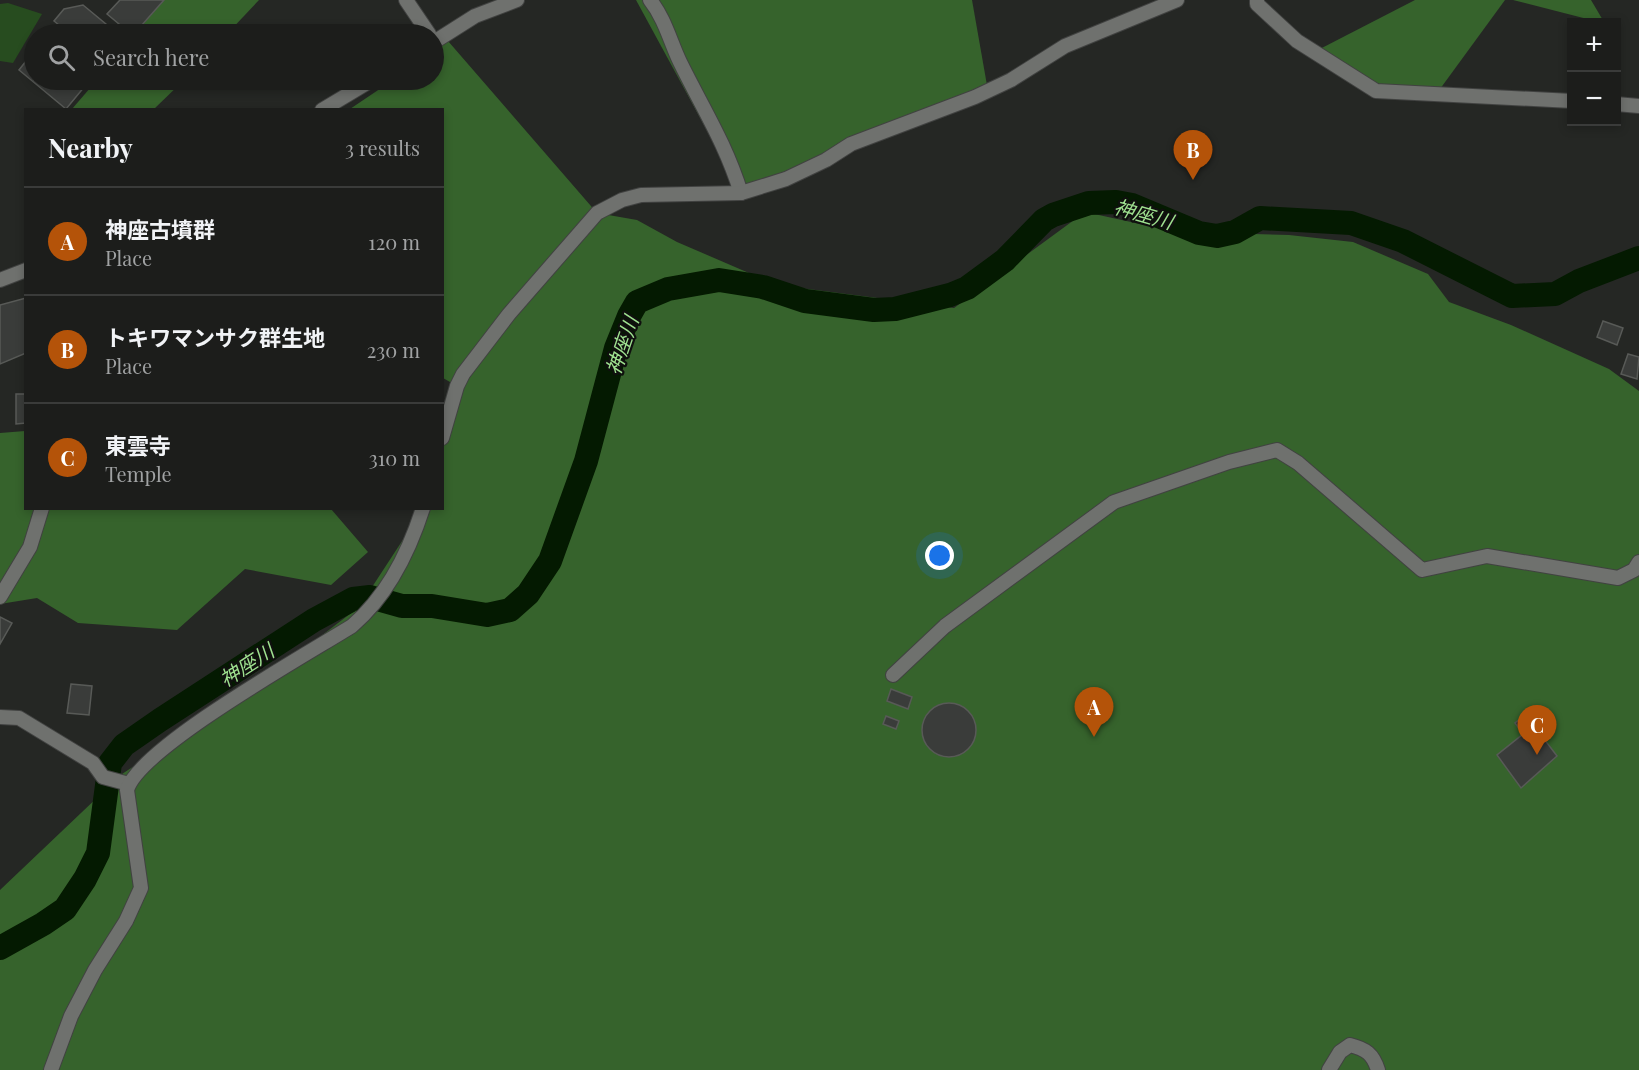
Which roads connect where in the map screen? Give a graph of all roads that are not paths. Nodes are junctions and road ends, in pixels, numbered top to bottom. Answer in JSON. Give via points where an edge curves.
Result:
{"nodes":[{"id":1,"x":406,"y":0,"type":"edge"},
{"id":2,"x":517,"y":0,"type":"edge"},
{"id":3,"x":650,"y":0,"type":"edge"},
{"id":4,"x":1177,"y":0,"type":"edge"},
{"id":5,"x":1257,"y":0,"type":"edge"},
{"id":6,"x":422,"y":24,"type":"edge"},
{"id":7,"x":444,"y":36,"type":"edge"},
{"id":8,"x":355,"y":90,"type":"edge"},
{"id":9,"x":1567,"y":101,"type":"edge"},
{"id":10,"x":1621,"y":104,"type":"edge"},
{"id":11,"x":1639,"y":106,"type":"edge"},
{"id":12,"x":325,"y":108,"type":"edge"},
{"id":13,"x":741,"y":193,"type":"junction"},
{"id":14,"x":24,"y":271,"type":"edge"},
{"id":15,"x":0,"y":280,"type":"edge"},
{"id":16,"x":444,"y":431,"type":"edge"},
{"id":17,"x":41,"y":510,"type":"edge"},
{"id":18,"x":422,"y":510,"type":"edge"},
{"id":19,"x":1639,"y":562,"type":"edge"},
{"id":20,"x":0,"y":597,"type":"edge"},
{"id":21,"x":893,"y":675,"type":"dead end"},
{"id":22,"x":0,"y":717,"type":"edge"},
{"id":23,"x":129,"y":784,"type":"junction"},
{"id":24,"x":51,"y":1070,"type":"edge"},
{"id":25,"x":1329,"y":1070,"type":"edge"},
{"id":26,"x":1378,"y":1070,"type":"edge"}],
"edges":[{"from":1,"to":6,"type":"street"},
{"from":2,"to":7,"type":"street","via":[[475,16]]},
{"from":3,"to":13,"type":"street","via":[[669,30],[680,61],[721,137]]},
{"from":4,"to":13,"type":"street","via":[[1065,46],[975,97],[851,144],[786,179]]},
{"from":5,"to":9,"type":"street","via":[[1297,41],[1376,91]]},
{"from":8,"to":12,"type":"street"},
{"from":10,"to":11,"type":"street"},
{"from":13,"to":16,"type":"street","via":[[641,195],[597,213],[509,314],[463,374]]},
{"from":14,"to":15,"type":"street"},
{"from":17,"to":20,"type":"street","via":[[30,547]]},
{"from":18,"to":23,"type":"street","via":[[396,572],[371,610],[183,733]]},
{"from":19,"to":21,"type":"street","via":[[1634,570],[1618,578],[1486,556],[1422,570],[1298,463],[1277,450],[1229,462],[1114,502],[945,626]]},
{"from":22,"to":23,"type":"street","via":[[19,718],[93,763],[103,777]]},
{"from":23,"to":24,"type":"street","via":[[141,888],[71,1016]]},
{"from":25,"to":26,"type":"street","via":[[1340,1052],[1350,1046],[1363,1048],[1374,1058]]}]}
